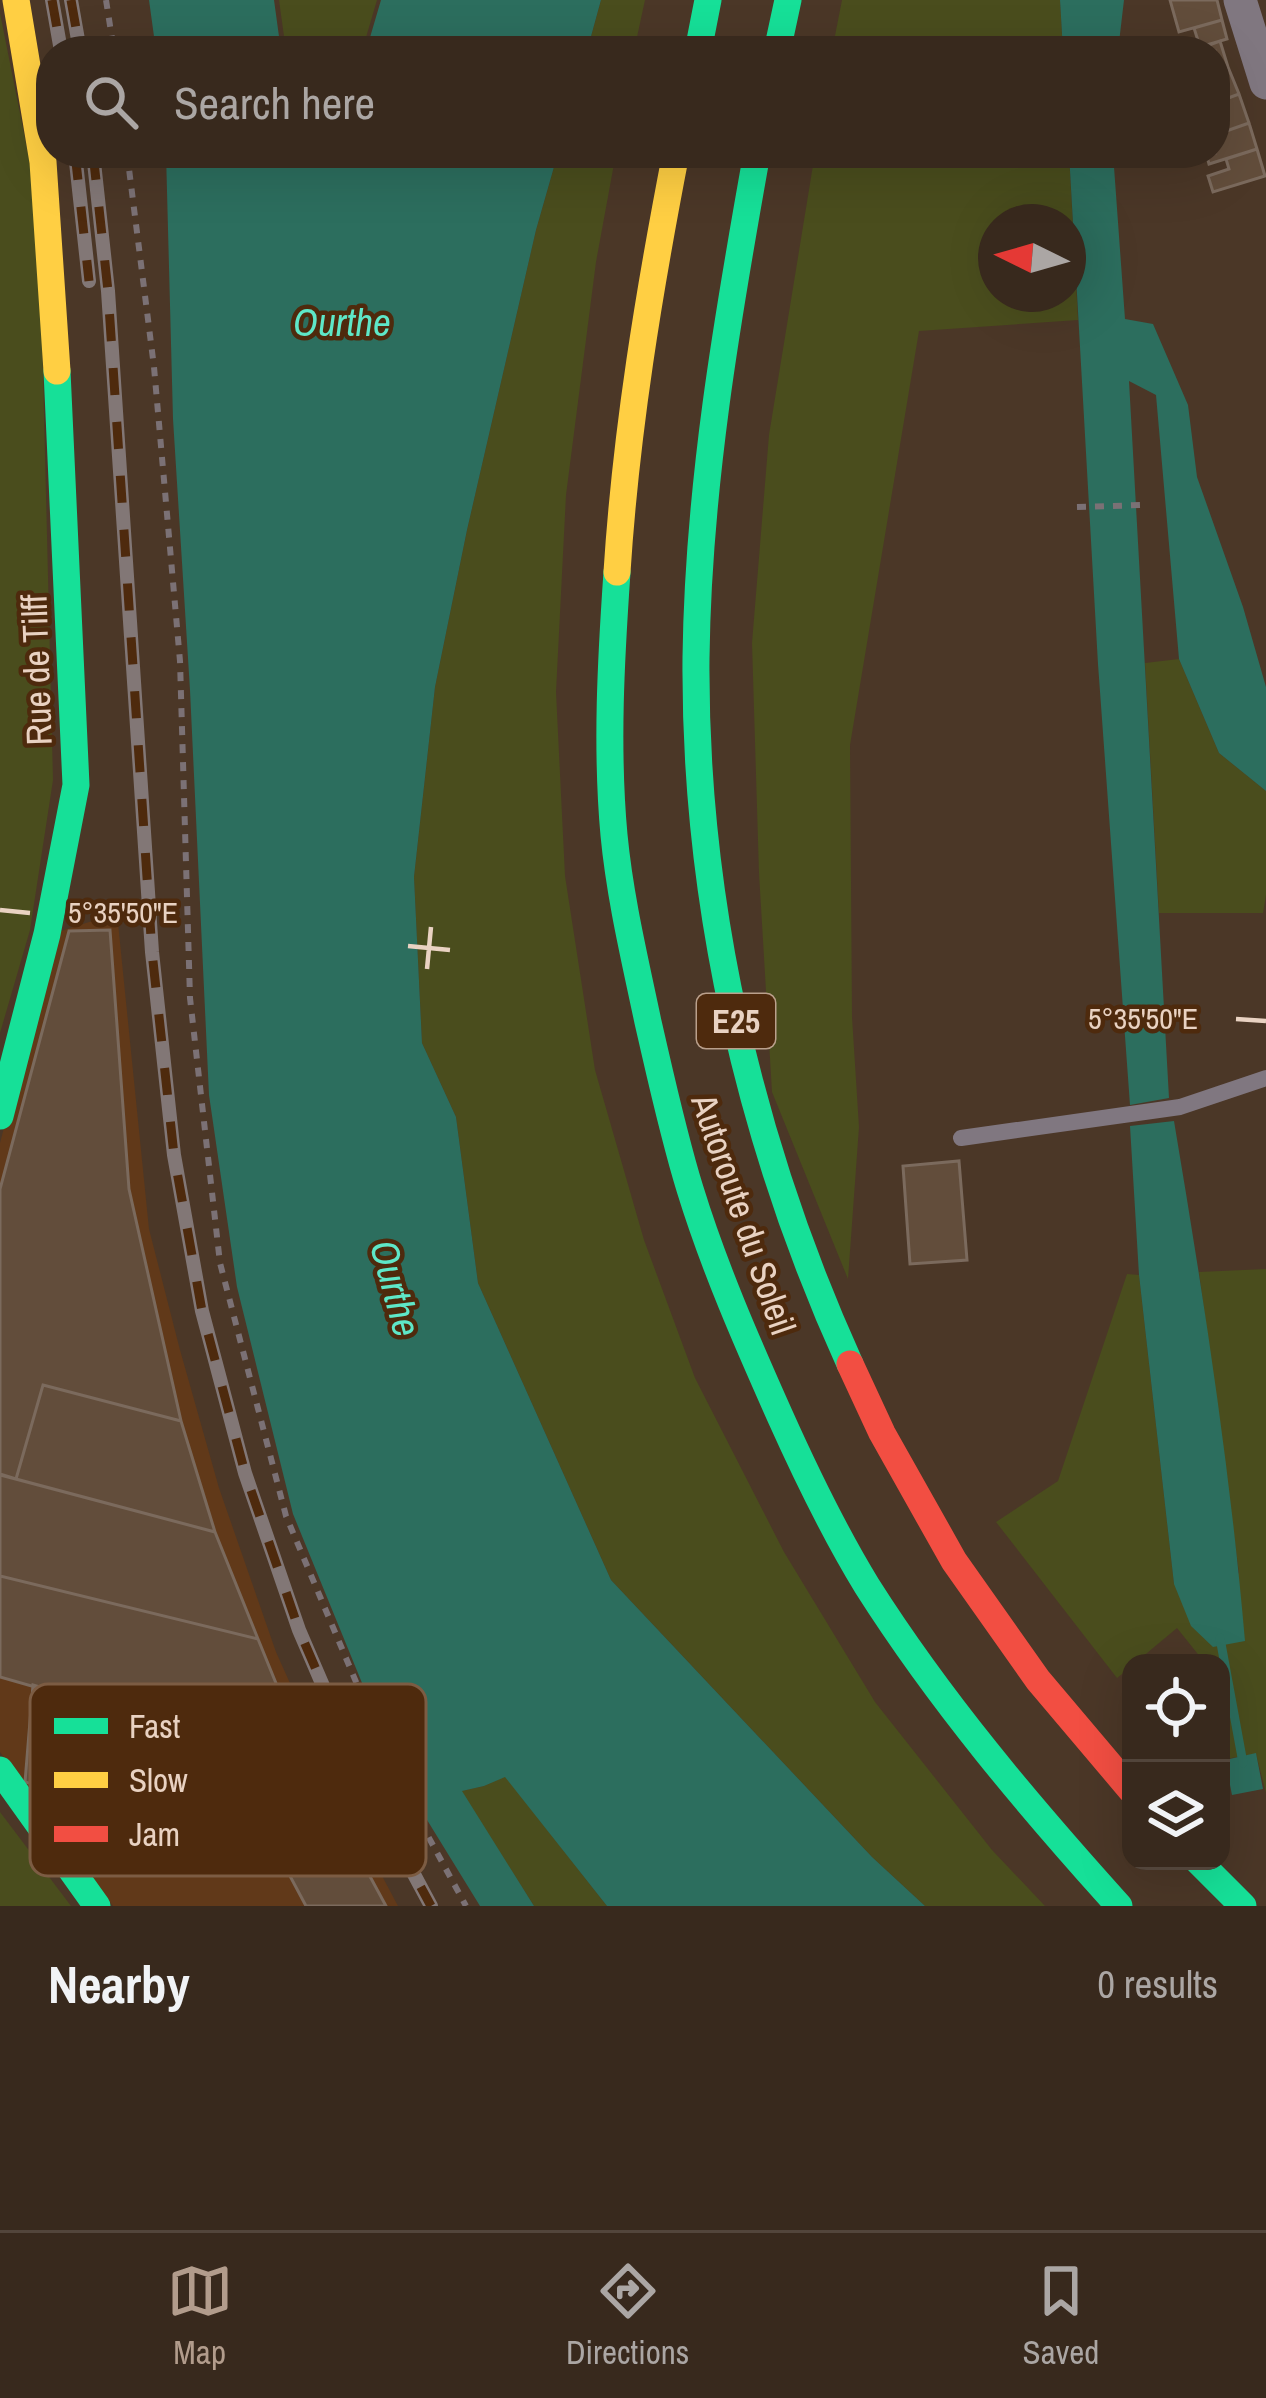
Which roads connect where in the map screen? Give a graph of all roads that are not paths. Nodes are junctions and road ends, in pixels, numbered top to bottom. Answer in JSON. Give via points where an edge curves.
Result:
{"nodes":[{"id":1,"x":16,"y":0,"type":"edge"},
{"id":2,"x":708,"y":0,"type":"edge"},
{"id":3,"x":788,"y":0,"type":"edge"},
{"id":4,"x":1240,"y":0,"type":"edge"},
{"id":5,"x":701,"y":36,"type":"edge"},
{"id":6,"x":780,"y":36,"type":"edge"},
{"id":7,"x":1266,"y":82,"type":"edge"},
{"id":8,"x":36,"y":120,"type":"edge"},
{"id":9,"x":43,"y":168,"type":"edge"},
{"id":10,"x":673,"y":168,"type":"edge"},
{"id":11,"x":754,"y":168,"type":"edge"},
{"id":12,"x":1266,"y":1078,"type":"edge"},
{"id":13,"x":0,"y":1116,"type":"edge"},
{"id":14,"x":962,"y":1138,"type":"dead end"},
{"id":15,"x":0,"y":1771,"type":"edge"},
{"id":16,"x":1122,"y":1780,"type":"edge"},
{"id":17,"x":30,"y":1813,"type":"edge"},
{"id":18,"x":1207,"y":1870,"type":"edge"},
{"id":19,"x":75,"y":1876,"type":"edge"},
{"id":20,"x":97,"y":1906,"type":"edge"},
{"id":21,"x":1118,"y":1906,"type":"edge"},
{"id":22,"x":1243,"y":1906,"type":"edge"}],
"edges":[{"from":1,"to":8,"type":"main road","name":"Rue de Tilff"},
{"from":2,"to":5,"type":"main road"},
{"from":3,"to":6,"type":"main road"},
{"from":4,"to":7,"type":"street"},
{"from":9,"to":13,"type":"main road","name":"Rue de Tilff","via":[[76,785]]},
{"from":10,"to":21,"type":"main road","name":"Autoroute du Soleil","number":"E25","via":[[628,448],[610,722],[614,832],[661,1078],[740,1328],[864,1581],[984,1751]]},
{"from":11,"to":16,"type":"main road","name":"Autoroute du Soleil","number":"E25","via":[[711,451],[698,613],[702,828],[717,942],[781,1189],[820,1303],[884,1438],[946,1549],[1061,1710]]},
{"from":12,"to":14,"type":"lane","via":[[1180,1107]]},
{"from":15,"to":17,"type":"main road"},
{"from":18,"to":22,"type":"main road"},
{"from":19,"to":20,"type":"main road"}]}
